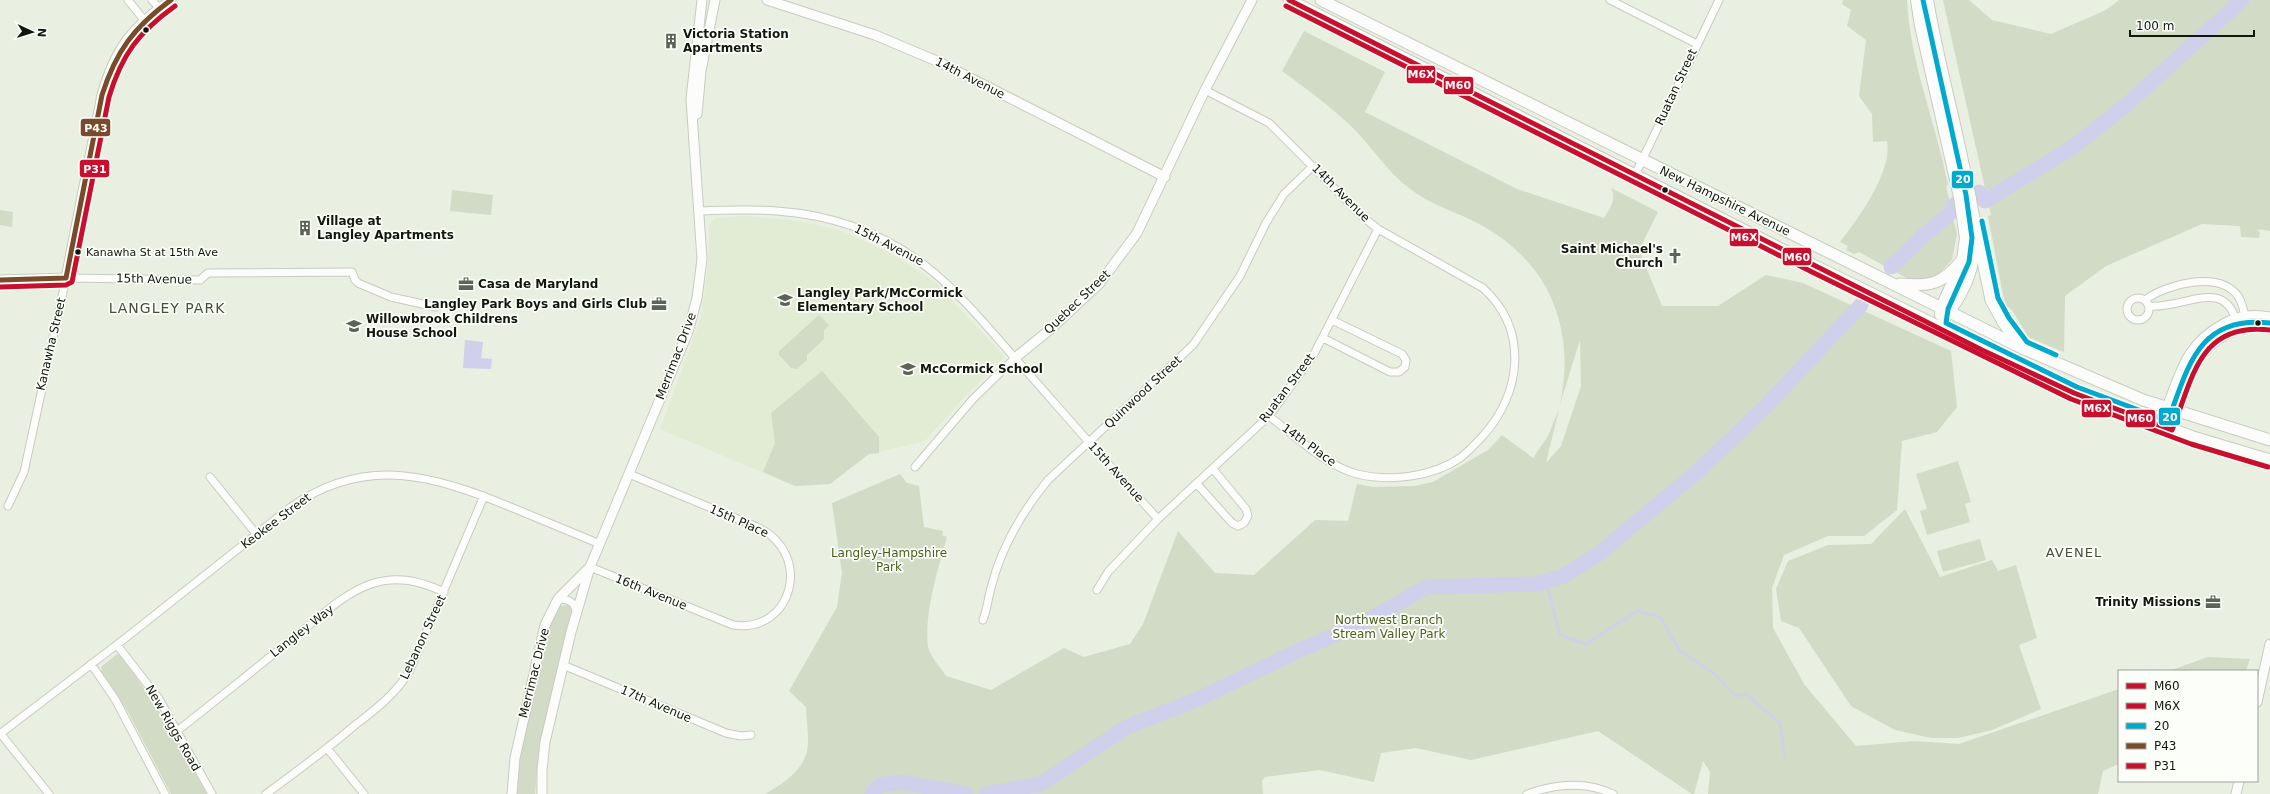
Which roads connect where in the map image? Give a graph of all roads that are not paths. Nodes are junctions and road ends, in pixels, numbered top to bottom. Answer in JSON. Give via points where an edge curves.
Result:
{"nodes":[{"id":1,"x":128,"y":0,"type":"edge"},
{"id":2,"x":152,"y":0,"type":"edge"},
{"id":3,"x":171,"y":0,"type":"edge"},
{"id":4,"x":702,"y":0,"type":"edge"},
{"id":5,"x":715,"y":0,"type":"edge"},
{"id":6,"x":767,"y":0,"type":"edge"},
{"id":7,"x":1252,"y":0,"type":"edge"},
{"id":8,"x":1288,"y":0,"type":"edge"},
{"id":9,"x":1321,"y":0,"type":"edge"},
{"id":10,"x":1610,"y":0,"type":"edge"},
{"id":11,"x":1719,"y":0,"type":"edge"},
{"id":12,"x":1916,"y":0,"type":"edge"},
{"id":13,"x":1928,"y":0,"type":"edge"},
{"id":14,"x":159,"y":8,"type":"junction"},
{"id":15,"x":144,"y":20,"type":"junction"},
{"id":16,"x":1697,"y":44,"type":"junction"},
{"id":17,"x":1205,"y":90,"type":"junction"},
{"id":18,"x":695,"y":133,"type":"junction"},
{"id":19,"x":1642,"y":161,"type":"junction"},
{"id":20,"x":1313,"y":166,"type":"junction"},
{"id":21,"x":1635,"y":175,"type":"junction"},
{"id":22,"x":1165,"y":177,"type":"junction"},
{"id":23,"x":700,"y":211,"type":"junction"},
{"id":24,"x":1973,"y":213,"type":"junction"},
{"id":25,"x":1378,"y":229,"type":"junction"},
{"id":26,"x":1962,"y":260,"type":"junction"},
{"id":27,"x":66,"y":278,"type":"junction"},
{"id":28,"x":0,"y":280,"type":"edge"},
{"id":29,"x":1892,"y":283,"type":"junction"},
{"id":30,"x":1483,"y":288,"type":"joint"},
{"id":31,"x":436,"y":307,"type":"dead end"},
{"id":32,"x":1946,"y":310,"type":"junction"},
{"id":33,"x":2245,"y":314,"type":"junction"},
{"id":34,"x":2236,"y":315,"type":"junction"},
{"id":35,"x":2270,"y":316,"type":"edge"},
{"id":36,"x":1332,"y":320,"type":"junction"},
{"id":37,"x":1938,"y":327,"type":"junction"},
{"id":38,"x":2247,"y":328,"type":"junction"},
{"id":39,"x":2238,"y":330,"type":"junction"},
{"id":40,"x":2270,"y":330,"type":"edge"},
{"id":41,"x":1323,"y":338,"type":"junction"},
{"id":42,"x":2022,"y":348,"type":"junction"},
{"id":43,"x":1015,"y":358,"type":"junction"},
{"id":44,"x":2166,"y":407,"type":"junction"},
{"id":45,"x":2181,"y":411,"type":"junction"},
{"id":46,"x":1269,"y":416,"type":"junction"},
{"id":47,"x":2158,"y":425,"type":"junction"},
{"id":48,"x":2172,"y":430,"type":"junction"},
{"id":49,"x":2270,"y":440,"type":"edge"},
{"id":50,"x":1089,"y":442,"type":"junction"},
{"id":51,"x":2270,"y":460,"type":"edge"},
{"id":52,"x":915,"y":467,"type":"dead end"},
{"id":53,"x":1213,"y":470,"type":"junction"},
{"id":54,"x":629,"y":474,"type":"junction"},
{"id":55,"x":210,"y":477,"type":"dead end"},
{"id":56,"x":1197,"y":484,"type":"junction"},
{"id":57,"x":484,"y":496,"type":"junction"},
{"id":58,"x":8,"y":506,"type":"dead end"},
{"id":59,"x":1158,"y":519,"type":"junction"},
{"id":60,"x":257,"y":535,"type":"junction"},
{"id":61,"x":600,"y":544,"type":"junction"},
{"id":62,"x":590,"y":567,"type":"junction"},
{"id":63,"x":1097,"y":590,"type":"dead end"},
{"id":64,"x":444,"y":592,"type":"junction"},
{"id":65,"x":558,"y":599,"type":"junction"},
{"id":66,"x":577,"y":614,"type":"junction"},
{"id":67,"x":713,"y":617,"type":"joint"},
{"id":68,"x":982,"y":620,"type":"dead end"},
{"id":69,"x":2270,"y":644,"type":"edge"},
{"id":70,"x":117,"y":645,"type":"junction"},
{"id":71,"x":91,"y":664,"type":"junction"},
{"id":72,"x":564,"y":665,"type":"junction"},
{"id":73,"x":2258,"y":698,"type":"edge"},
{"id":74,"x":177,"y":731,"type":"junction"},
{"id":75,"x":0,"y":733,"type":"edge"},
{"id":76,"x":751,"y":735,"type":"dead end"},
{"id":77,"x":327,"y":748,"type":"junction"},
{"id":78,"x":2239,"y":782,"type":"edge"},
{"id":79,"x":49,"y":794,"type":"edge"},
{"id":80,"x":165,"y":794,"type":"edge"},
{"id":81,"x":212,"y":794,"type":"edge"},
{"id":82,"x":266,"y":794,"type":"edge"},
{"id":83,"x":364,"y":794,"type":"edge"},
{"id":84,"x":512,"y":794,"type":"edge"},
{"id":85,"x":542,"y":794,"type":"edge"},
{"id":86,"x":1527,"y":794,"type":"edge"},
{"id":87,"x":1613,"y":794,"type":"edge"},
{"id":88,"x":2236,"y":794,"type":"edge"}],
"edges":[{"from":1,"to":15,"type":"street"},
{"from":2,"to":14,"type":"street"},
{"from":3,"to":14,"type":"street"},
{"from":4,"to":18,"type":"street","name":"Merrimac Drive","via":[[691,99]]},
{"from":5,"to":18,"type":"street","name":"Merrimac Drive","via":[[701,71]]},
{"from":6,"to":22,"type":"street","name":"14th Avenue","via":[[875,35],[938,62]]},
{"from":7,"to":17,"type":"street","name":"Quebec Street"},
{"from":8,"to":21,"type":"main road","name":"New Hampshire Avenue"},
{"from":9,"to":19,"type":"main road","name":"New Hampshire Avenue"},
{"from":10,"to":16,"type":"street"},
{"from":11,"to":16,"type":"street","name":"Ruatan Street"},
{"from":12,"to":26,"type":"main road","via":[[1962,218],[1965,238]]},
{"from":13,"to":24,"type":"main road"},
{"from":14,"to":15,"type":"street","name":"Kanawha Street"},
{"from":15,"to":27,"type":"street","name":"Kanawha Street","via":[[122,45],[108,74],[100,102]]},
{"from":16,"to":19,"type":"street","name":"Ruatan Street"},
{"from":17,"to":20,"type":"street","name":"14th Avenue","via":[[1269,123]]},
{"from":17,"to":22,"type":"street","name":"Quebec Street"},
{"from":18,"to":23,"type":"street","name":"Merrimac Drive"},
{"from":19,"to":21,"type":"street","name":"Ruatan Street"},
{"from":19,"to":29,"type":"main road","name":"New Hampshire Avenue"},
{"from":20,"to":25,"type":"street","name":"14th Avenue"},
{"from":20,"to":50,"type":"street","name":"Quinwood Street","via":[[1284,194],[1266,223],[1240,276],[1193,345]]},
{"from":21,"to":37,"type":"main road","name":"New Hampshire Avenue"},
{"from":22,"to":43,"type":"street","name":"Quebec Street","via":[[1137,233],[1099,284]]},
{"from":23,"to":43,"type":"street","name":"15th Avenue","via":[[790,211],[835,220],[875,235],[928,266],[982,318]]},
{"from":23,"to":54,"type":"street","name":"Merrimac Drive","via":[[702,259],[694,312]]},
{"from":24,"to":32,"type":"main road","via":[[1975,243],[1972,267],[1963,290]]},
{"from":24,"to":42,"type":"main road","via":[[1991,300],[2004,324]]},
{"from":25,"to":30,"type":"street","name":"14th Avenue"},
{"from":25,"to":36,"type":"street","name":"Ruatan Street"},
{"from":26,"to":29,"type":"main road","via":[[1947,276],[1932,284],[1919,286]]},
{"from":26,"to":32,"type":"main road"},
{"from":27,"to":28,"type":"street","name":"15th Avenue"},
{"from":27,"to":31,"type":"street","name":"15th Avenue","via":[[200,280],[208,273],[352,272],[358,283],[391,297]]},
{"from":27,"to":58,"type":"street","name":"Kanawha Street","via":[[24,472]]},
{"from":29,"to":32,"type":"main road","name":"New Hampshire Avenue"},
{"from":30,"to":46,"type":"street","name":"14th Place","via":[[1494,298],[1510,328],[1514,354],[1513,374],[1508,397],[1498,417],[1460,458],[1411,476],[1383,478],[1358,474],[1331,463]]},
{"from":32,"to":37,"type":"main road"},
{"from":32,"to":42,"type":"main road","name":"New Hampshire Avenue"},
{"from":33,"to":34,"type":"street"},
{"from":33,"to":34,"type":"street","via":[[2231,289],[2223,283],[2209,281],[2188,283],[2156,292],[2147,303],[2157,307],[2196,298],[2219,298],[2231,307]]},
{"from":33,"to":35,"type":"street"},
{"from":33,"to":38,"type":"street"},
{"from":34,"to":39,"type":"street"},
{"from":34,"to":44,"type":"street","via":[[2210,329],[2189,351]]},
{"from":36,"to":41,"type":"street","name":"Ruatan Street"},
{"from":36,"to":41,"type":"street","via":[[1402,354],[1406,360],[1405,367],[1399,372],[1390,372]]},
{"from":37,"to":47,"type":"main road","name":"New Hampshire Avenue","via":[[2074,393]]},
{"from":38,"to":39,"type":"street"},
{"from":38,"to":40,"type":"street"},
{"from":39,"to":45,"type":"street","via":[[2226,335],[2206,351],[2188,383]]},
{"from":41,"to":46,"type":"street","name":"Ruatan Street"},
{"from":42,"to":44,"type":"main road","name":"New Hampshire Avenue","via":[[2143,400]]},
{"from":43,"to":50,"type":"street","name":"15th Avenue"},
{"from":43,"to":52,"type":"street","name":"Quebec Street","via":[[973,398]]},
{"from":44,"to":45,"type":"main road","name":"New Hampshire Avenue"},
{"from":44,"to":47,"type":"street"},
{"from":45,"to":48,"type":"street"},
{"from":45,"to":49,"type":"main road","name":"New Hampshire Avenue"},
{"from":46,"to":53,"type":"street","name":"Ruatan Street"},
{"from":47,"to":48,"type":"main road","name":"New Hampshire Avenue"},
{"from":48,"to":51,"type":"main road","name":"New Hampshire Avenue"},
{"from":50,"to":59,"type":"street","name":"15th Avenue"},
{"from":50,"to":68,"type":"street","name":"Quinwood Street","via":[[1048,480],[1024,510],[998,565]]},
{"from":53,"to":56,"type":"street","name":"Ruatan Street"},
{"from":53,"to":56,"type":"street","via":[[1246,509],[1248,516],[1244,523],[1238,526],[1232,523]]},
{"from":54,"to":61,"type":"street","name":"Merrimac Drive"},
{"from":54,"to":67,"type":"street","name":"15th Place","via":[[765,530],[786,552],[790,561],[791,578],[786,596],[777,611],[760,622],[741,626]]},
{"from":55,"to":60,"type":"street"},
{"from":56,"to":59,"type":"street","name":"Ruatan Street"},
{"from":57,"to":60,"type":"street","name":"Keokee Street","via":[[427,478],[382,475],[358,478],[331,485],[306,496]]},
{"from":57,"to":61,"type":"street","name":"Keokee Street"},
{"from":57,"to":64,"type":"street","name":"Lebanon Street"},
{"from":59,"to":63,"type":"street","name":"Ruatan Street","via":[[1108,572]]},
{"from":60,"to":70,"type":"street","name":"Keokee Street"},
{"from":61,"to":62,"type":"street","name":"Merrimac Drive"},
{"from":62,"to":65,"type":"street","name":"Merrimac Drive"},
{"from":62,"to":66,"type":"street","name":"Merrimac Drive"},
{"from":62,"to":67,"type":"street","name":"16th Avenue"},
{"from":64,"to":74,"type":"street","name":"Langley Way","via":[[422,582],[403,579],[386,580],[363,587],[334,606]]},
{"from":64,"to":77,"type":"street","name":"Lebanon Street","via":[[410,670],[401,684],[378,707]]},
{"from":65,"to":66,"type":"street","via":[[573,603]]},
{"from":65,"to":84,"type":"street","name":"Merrimac Drive","via":[[545,625],[525,708],[515,758]]},
{"from":66,"to":72,"type":"street","name":"Merrimac Drive"},
{"from":69,"to":73,"type":"street"},
{"from":70,"to":71,"type":"street","name":"Keokee Street"},
{"from":70,"to":74,"type":"street","name":"New Riggs Road","via":[[159,699]]},
{"from":71,"to":75,"type":"street","name":"Keokee Street"},
{"from":71,"to":80,"type":"street","via":[[115,699]]},
{"from":72,"to":76,"type":"street","name":"17th Avenue","via":[[726,733]]},
{"from":72,"to":85,"type":"street","name":"Merrimac Drive","via":[[545,742]]},
{"from":74,"to":81,"type":"street","name":"New Riggs Road"},
{"from":75,"to":79,"type":"street"},
{"from":77,"to":82,"type":"street","name":"Lebanon Street"},
{"from":77,"to":83,"type":"street"},
{"from":78,"to":88,"type":"street"},
{"from":86,"to":87,"type":"street","via":[[1565,785],[1583,785]]}]}
